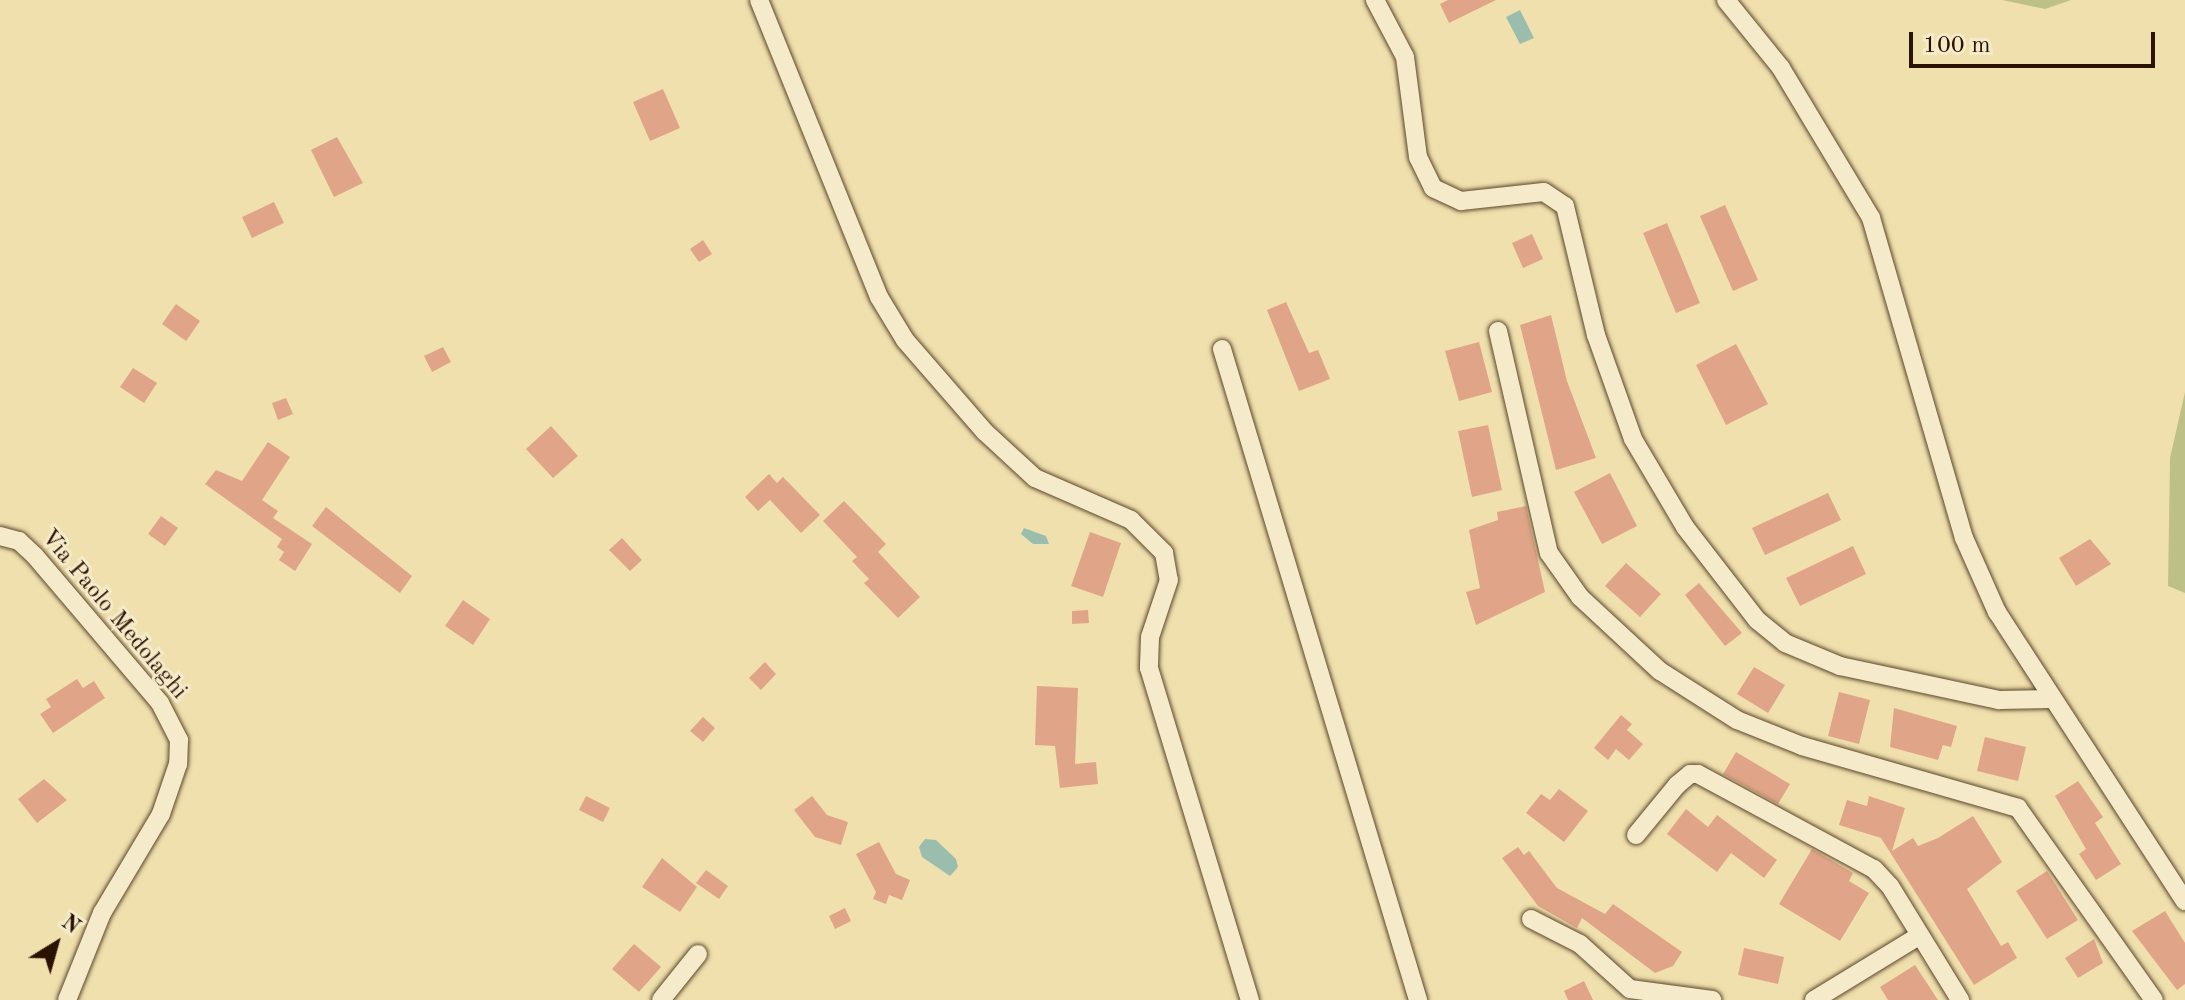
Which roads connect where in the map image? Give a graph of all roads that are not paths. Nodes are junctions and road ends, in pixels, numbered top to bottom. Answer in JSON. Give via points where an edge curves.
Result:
{"nodes":[{"id":1,"x":759,"y":0,"type":"edge"},
{"id":2,"x":1375,"y":0,"type":"edge"},
{"id":3,"x":1726,"y":0,"type":"edge"},
{"id":4,"x":1498,"y":331,"type":"dead end"},
{"id":5,"x":1222,"y":349,"type":"dead end"},
{"id":6,"x":0,"y":536,"type":"edge"},
{"id":7,"x":2052,"y":699,"type":"junction"},
{"id":8,"x":1636,"y":835,"type":"dead end"},
{"id":9,"x":2185,"y":901,"type":"edge"},
{"id":10,"x":1531,"y":919,"type":"dead end"},
{"id":11,"x":1919,"y":936,"type":"junction"},
{"id":12,"x":698,"y":954,"type":"dead end"},
{"id":13,"x":67,"y":1000,"type":"edge"},
{"id":14,"x":661,"y":1000,"type":"edge"},
{"id":15,"x":1250,"y":1000,"type":"edge"},
{"id":16,"x":1418,"y":1000,"type":"edge"},
{"id":17,"x":1712,"y":1000,"type":"edge"},
{"id":18,"x":1814,"y":1000,"type":"edge"},
{"id":19,"x":1960,"y":1000,"type":"edge"},
{"id":20,"x":2154,"y":1000,"type":"edge"}],
"edges":[{"from":1,"to":15,"type":"street","via":[[879,297],[905,340],[1031,475],[1131,520],[1164,553],[1169,580],[1150,637],[1149,671]]},
{"from":2,"to":7,"type":"street","via":[[1405,57],[1418,157],[1433,188],[1461,201],[1544,192],[1565,206],[1596,335],[1633,439],[1685,527],[1757,620],[1785,643],[1840,666],[1988,699]]},
{"from":3,"to":7,"type":"street","via":[[1781,68],[1871,218],[1964,538],[1997,612]]},
{"from":4,"to":20,"type":"street","via":[[1549,553],[1580,597],[1660,671],[1737,720],[1802,746],[2018,808]]},
{"from":5,"to":16,"type":"street"},
{"from":6,"to":13,"type":"street","name":"Via Paolo Medolaghi","via":[[19,541],[35,556],[160,703],[179,740],[178,764],[161,814],[102,913]]},
{"from":7,"to":9,"type":"street"},
{"from":8,"to":11,"type":"street","via":[[1677,785],[1698,774],[1750,806],[1864,861],[1890,886]]},
{"from":10,"to":17,"type":"street","via":[[1580,944],[1630,989]]},
{"from":11,"to":18,"type":"street"},
{"from":11,"to":19,"type":"street"},
{"from":12,"to":14,"type":"street"}]}
